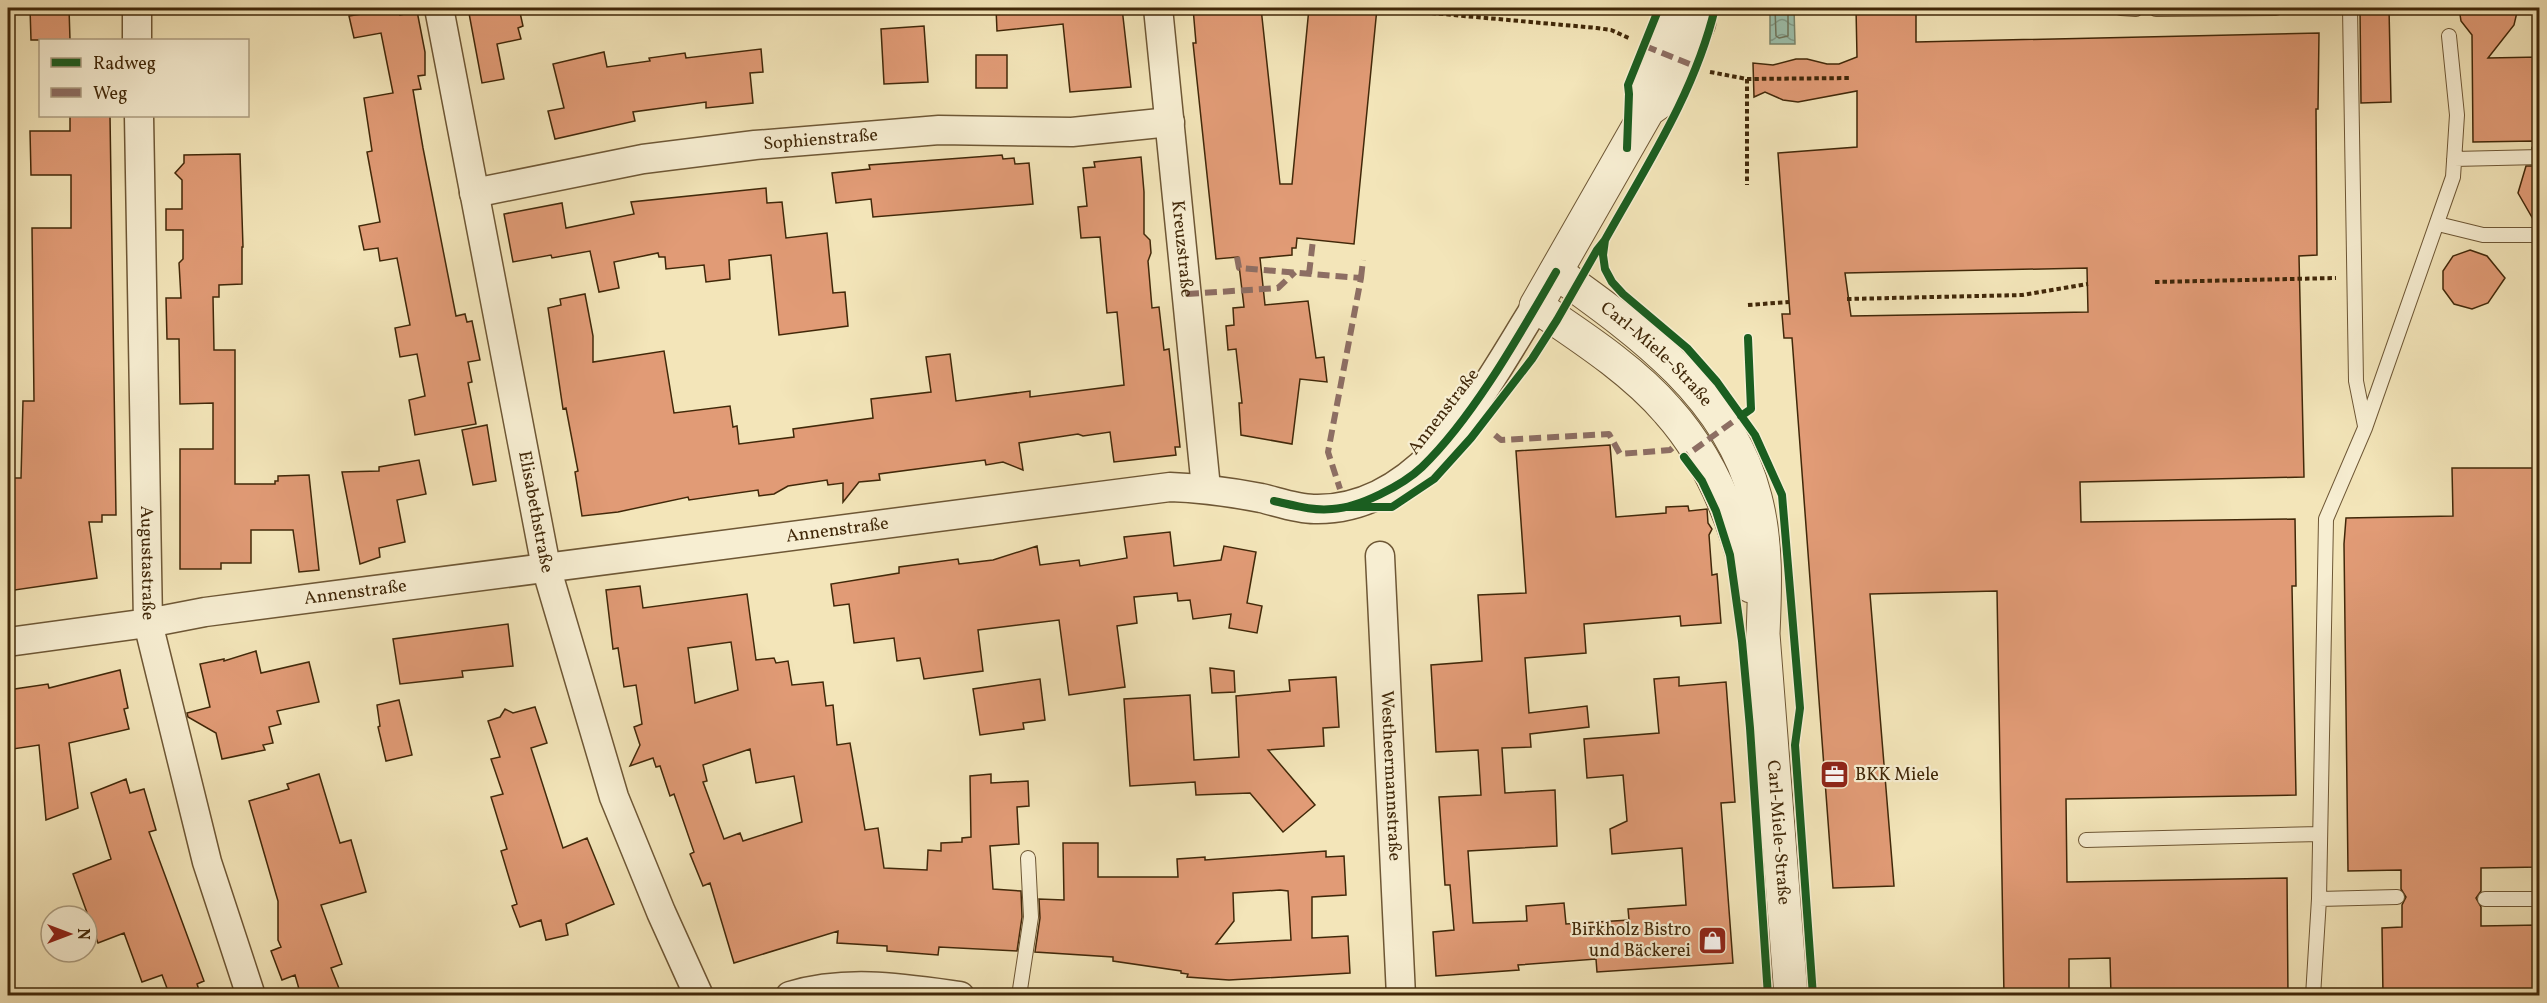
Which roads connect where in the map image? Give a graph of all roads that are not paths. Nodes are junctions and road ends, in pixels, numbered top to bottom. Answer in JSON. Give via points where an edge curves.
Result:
{"nodes":[{"id":1,"x":137,"y":8,"type":"edge"},
{"id":2,"x":439,"y":8,"type":"edge"},
{"id":3,"x":1158,"y":8,"type":"edge"},
{"id":4,"x":1679,"y":8,"type":"edge"},
{"id":5,"x":1694,"y":8,"type":"edge"},
{"id":6,"x":2121,"y":8,"type":"edge"},
{"id":7,"x":2276,"y":8,"type":"edge"},
{"id":8,"x":2350,"y":8,"type":"edge"},
{"id":9,"x":2136,"y":9,"type":"dead end"},
{"id":10,"x":2156,"y":9,"type":"edge"},
{"id":11,"x":2449,"y":36,"type":"dead end"},
{"id":12,"x":137,"y":39,"type":"edge"},
{"id":13,"x":1648,"y":110,"type":"junction"},
{"id":14,"x":139,"y":117,"type":"edge"},
{"id":15,"x":1170,"y":123,"type":"junction"},
{"id":16,"x":2540,"y":157,"type":"edge"},
{"id":17,"x":2454,"y":159,"type":"junction"},
{"id":18,"x":474,"y":193,"type":"junction"},
{"id":19,"x":2438,"y":224,"type":"junction"},
{"id":20,"x":2540,"y":235,"type":"edge"},
{"id":21,"x":1557,"y":272,"type":"junction"},
{"id":22,"x":1536,"y":306,"type":"junction"},
{"id":23,"x":2365,"y":428,"type":"junction"},
{"id":24,"x":1206,"y":488,"type":"junction"},
{"id":25,"x":1380,"y":556,"type":"dead end"},
{"id":26,"x":546,"y":567,"type":"junction"},
{"id":27,"x":148,"y":623,"type":"junction"},
{"id":28,"x":1763,"y":634,"type":"junction"},
{"id":29,"x":8,"y":642,"type":"edge"},
{"id":30,"x":2320,"y":834,"type":"junction"},
{"id":31,"x":2086,"y":840,"type":"dead end"},
{"id":32,"x":1028,"y":858,"type":"dead end"},
{"id":33,"x":2397,"y":897,"type":"dead end"},
{"id":34,"x":2319,"y":899,"type":"junction"},
{"id":35,"x":2485,"y":899,"type":"dead end"},
{"id":36,"x":2540,"y":899,"type":"edge"},
{"id":37,"x":1791,"y":995,"type":"edge"},
{"id":38,"x":251,"y":996,"type":"edge"},
{"id":39,"x":699,"y":996,"type":"edge"},
{"id":40,"x":790,"y":996,"type":"edge"},
{"id":41,"x":960,"y":996,"type":"edge"},
{"id":42,"x":1019,"y":996,"type":"edge"},
{"id":43,"x":1401,"y":996,"type":"edge"},
{"id":44,"x":1785,"y":996,"type":"edge"},
{"id":45,"x":2313,"y":996,"type":"edge"}],
"edges":[{"from":1,"to":12,"type":"street"},
{"from":2,"to":18,"type":"street","name":"Elisabethstraße"},
{"from":3,"to":15,"type":"street","name":"Kreuzstraße"},
{"from":4,"to":13,"type":"street","via":[[1672,13],[1645,85]]},
{"from":5,"to":13,"type":"street","via":[[1699,23],[1684,62],[1669,95]]},
{"from":6,"to":9,"type":"lane"},
{"from":7,"to":10,"type":"lane"},
{"from":8,"to":23,"type":"lane","via":[[2356,381]]},
{"from":11,"to":17,"type":"lane","via":[[2457,116]]},
{"from":13,"to":21,"type":"street"},
{"from":14,"to":27,"type":"street","name":"Augustastraße"},
{"from":15,"to":18,"type":"street","name":"Sophienstraße","via":[[1072,132],[939,130],[755,145],[643,159]]},
{"from":15,"to":24,"type":"street","name":"Kreuzstraße"},
{"from":16,"to":17,"type":"lane"},
{"from":17,"to":19,"type":"lane"},
{"from":18,"to":26,"type":"street","name":"Elisabethstraße"},
{"from":19,"to":20,"type":"lane","via":[[2483,235]]},
{"from":19,"to":23,"type":"lane"},
{"from":21,"to":22,"type":"street","name":"Annenstraße"},
{"from":21,"to":28,"type":"street","name":"Carl-Miele-Straße","via":[[1634,329],[1678,368],[1725,428],[1745,465],[1756,499],[1766,575]]},
{"from":22,"to":24,"type":"street","name":"Annenstraße","via":[[1456,428],[1421,468],[1382,494],[1340,508],[1311,509]]},
{"from":22,"to":28,"type":"street","name":"Carl-Miele-Straße","via":[[1625,371],[1668,410],[1695,449],[1728,508]]},
{"from":23,"to":30,"type":"lane","via":[[2325,519]]},
{"from":24,"to":26,"type":"street","name":"Annenstraße","via":[[1170,487]]},
{"from":25,"to":43,"type":"street","name":"Westheermannstraße"},
{"from":26,"to":27,"type":"street","name":"Annenstraße"},
{"from":26,"to":39,"type":"street","name":"Elisabethstraße","via":[[614,797]]},
{"from":27,"to":29,"type":"street","name":"Annenstraße"},
{"from":27,"to":38,"type":"street","name":"Augustastraße","via":[[207,862]]},
{"from":28,"to":37,"type":"street","name":"Carl-Miele-Straße"},
{"from":30,"to":31,"type":"lane"},
{"from":30,"to":34,"type":"lane"},
{"from":32,"to":42,"type":"lane","via":[[1031,917]]},
{"from":33,"to":34,"type":"lane"},
{"from":34,"to":45,"type":"lane"},
{"from":35,"to":36,"type":"lane"},
{"from":37,"to":44,"type":"street"},
{"from":40,"to":41,"type":"street","via":[[837,987],[879,985]]}]}
